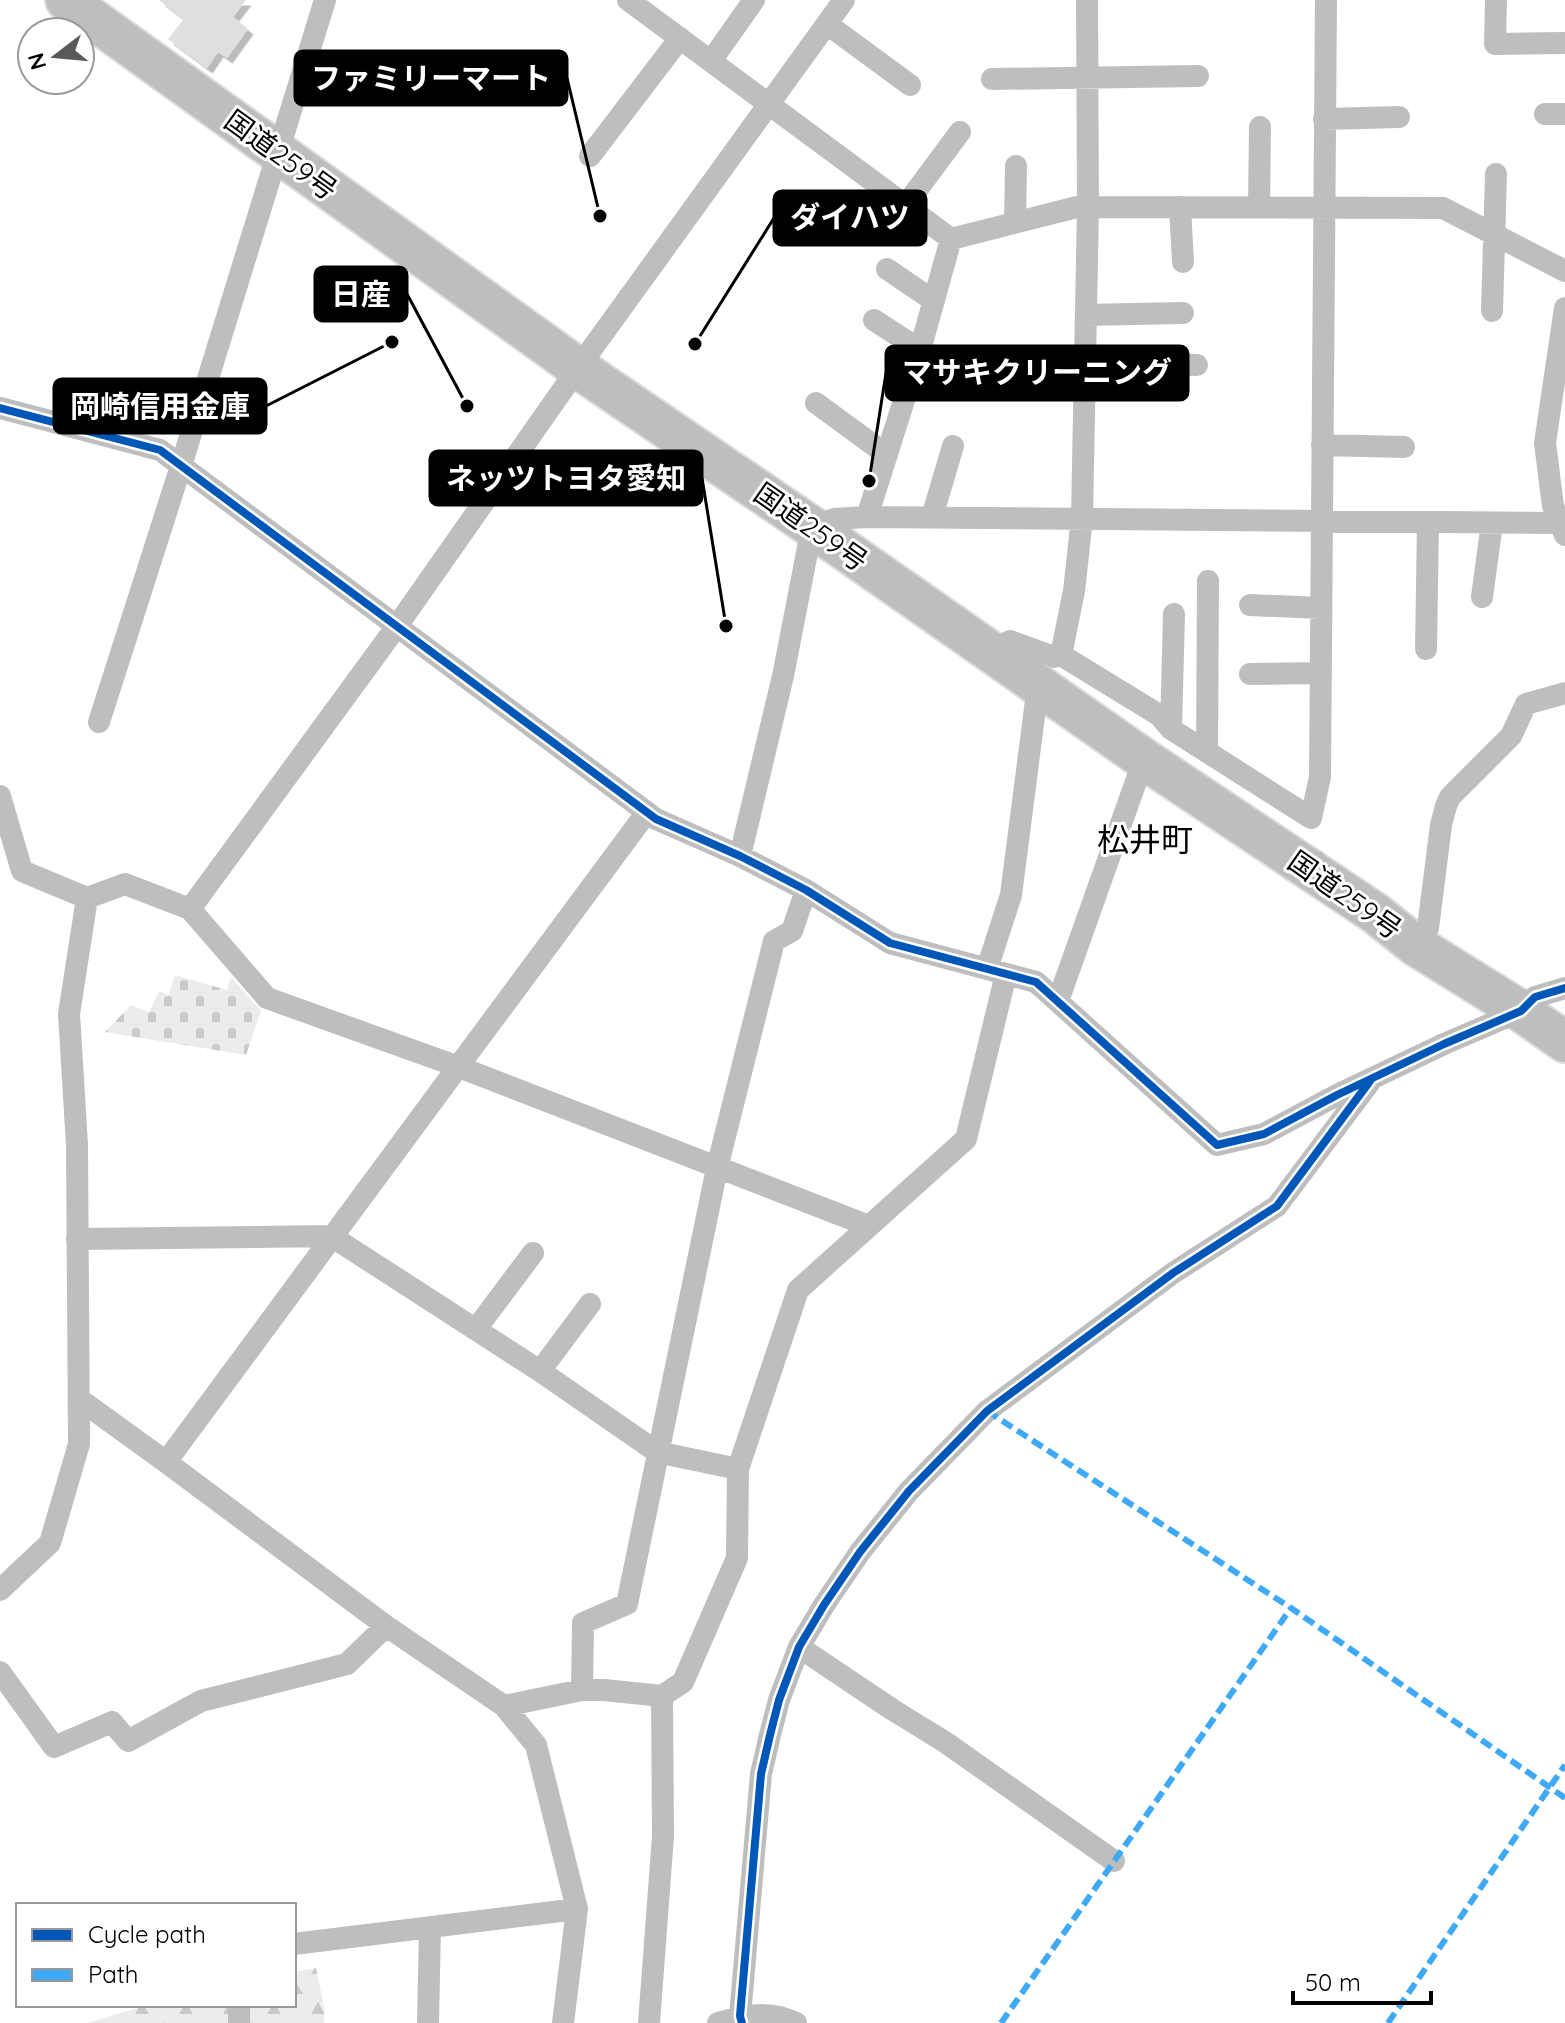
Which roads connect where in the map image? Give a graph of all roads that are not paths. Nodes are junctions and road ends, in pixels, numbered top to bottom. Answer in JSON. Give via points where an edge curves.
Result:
{"nodes":[{"id":1,"x":66,"y":0,"type":"edge"},
{"id":2,"x":325,"y":0,"type":"edge"},
{"id":3,"x":754,"y":0,"type":"edge"},
{"id":4,"x":844,"y":0,"type":"edge"},
{"id":5,"x":1087,"y":0,"type":"edge"},
{"id":6,"x":1326,"y":0,"type":"edge"},
{"id":7,"x":1496,"y":0,"type":"edge"},
{"id":8,"x":641,"y":4,"type":"edge"},
{"id":9,"x":827,"y":24,"type":"junction"},
{"id":10,"x":680,"y":38,"type":"junction"},
{"id":11,"x":1565,"y":43,"type":"edge"},
{"id":12,"x":711,"y":61,"type":"junction"},
{"id":13,"x":1088,"y":76,"type":"junction"},
{"id":14,"x":1198,"y":76,"type":"dead end"},
{"id":15,"x":992,"y":79,"type":"dead end"},
{"id":16,"x":910,"y":85,"type":"dead end"},
{"id":17,"x":769,"y":104,"type":"junction"},
{"id":18,"x":1399,"y":117,"type":"dead end"},
{"id":19,"x":1324,"y":119,"type":"junction"},
{"id":20,"x":1260,"y":127,"type":"dead end"},
{"id":21,"x":960,"y":132,"type":"dead end"},
{"id":22,"x":278,"y":152,"type":"junction"},
{"id":23,"x":590,"y":156,"type":"dead end"},
{"id":24,"x":1016,"y":166,"type":"dead end"},
{"id":25,"x":1496,"y":174,"type":"dead end"},
{"id":26,"x":905,"y":206,"type":"junction"},
{"id":27,"x":1088,"y":207,"type":"junction"},
{"id":28,"x":1180,"y":207,"type":"junction"},
{"id":29,"x":1259,"y":207,"type":"junction"},
{"id":30,"x":1323,"y":207,"type":"junction"},
{"id":31,"x":1015,"y":222,"type":"junction"},
{"id":32,"x":1494,"y":234,"type":"junction"},
{"id":33,"x":951,"y":239,"type":"junction"},
{"id":34,"x":1183,"y":262,"type":"dead end"},
{"id":35,"x":887,"y":269,"type":"dead end"},
{"id":36,"x":1565,"y":271,"type":"edge"},
{"id":37,"x":934,"y":301,"type":"junction"},
{"id":38,"x":1565,"y":308,"type":"edge"},
{"id":39,"x":1492,"y":311,"type":"dead end"},
{"id":40,"x":1183,"y":313,"type":"dead end"},
{"id":41,"x":1086,"y":315,"type":"junction"},
{"id":42,"x":874,"y":320,"type":"dead end"},
{"id":43,"x":920,"y":350,"type":"junction"},
{"id":44,"x":1085,"y":362,"type":"junction"},
{"id":45,"x":1197,"y":365,"type":"dead end"},
{"id":46,"x":578,"y":368,"type":"junction"},
{"id":47,"x":816,"y":403,"type":"dead end"},
{"id":48,"x":0,"y":408,"type":"edge"},
{"id":49,"x":1322,"y":445,"type":"junction"},
{"id":50,"x":953,"y":446,"type":"dead end"},
{"id":51,"x":1404,"y":447,"type":"dead end"},
{"id":52,"x":887,"y":455,"type":"junction"},
{"id":53,"x":181,"y":466,"type":"junction"},
{"id":54,"x":867,"y":517,"type":"junction"},
{"id":55,"x":932,"y":517,"type":"junction"},
{"id":56,"x":1082,"y":518,"type":"junction"},
{"id":57,"x":1322,"y":521,"type":"junction"},
{"id":58,"x":1428,"y":522,"type":"junction"},
{"id":59,"x":1492,"y":523,"type":"junction"},
{"id":60,"x":812,"y":527,"type":"junction"},
{"id":61,"x":1562,"y":530,"type":"edge"},
{"id":62,"x":1208,"y":581,"type":"dead end"},
{"id":63,"x":1482,"y":597,"type":"dead end"},
{"id":64,"x":1250,"y":605,"type":"dead end"},
{"id":65,"x":1321,"y":608,"type":"junction"},
{"id":66,"x":1174,"y":614,"type":"dead end"},
{"id":67,"x":397,"y":626,"type":"junction"},
{"id":68,"x":1426,"y":649,"type":"dead end"},
{"id":69,"x":1050,"y":670,"type":"junction"},
{"id":70,"x":1321,"y":673,"type":"junction"},
{"id":71,"x":1250,"y":674,"type":"dead end"},
{"id":72,"x":1565,"y":693,"type":"edge"},
{"id":73,"x":99,"y":722,"type":"dead end"},
{"id":74,"x":1171,"y":729,"type":"junction"},
{"id":75,"x":1207,"y":752,"type":"junction"},
{"id":76,"x":1144,"y":759,"type":"junction"},
{"id":77,"x":0,"y":796,"type":"edge"},
{"id":78,"x":647,"y":812,"type":"junction"},
{"id":79,"x":740,"y":856,"type":"junction"},
{"id":80,"x":806,"y":890,"type":"junction"},
{"id":81,"x":87,"y":898,"type":"junction"},
{"id":82,"x":190,"y":909,"type":"junction"},
{"id":83,"x":1415,"y":945,"type":"junction"},
{"id":84,"x":997,"y":971,"type":"junction"},
{"id":85,"x":1565,"y":988,"type":"edge"},
{"id":86,"x":1058,"y":1001,"type":"junction"},
{"id":87,"x":1521,"y":1011,"type":"junction"},
{"id":88,"x":1565,"y":1042,"type":"edge"},
{"id":89,"x":459,"y":1067,"type":"junction"},
{"id":90,"x":1373,"y":1078,"type":"junction"},
{"id":91,"x":717,"y":1168,"type":"junction"},
{"id":92,"x":869,"y":1226,"type":"junction"},
{"id":93,"x":331,"y":1236,"type":"junction"},
{"id":94,"x":77,"y":1239,"type":"junction"},
{"id":95,"x":533,"y":1253,"type":"dead end"},
{"id":96,"x":590,"y":1304,"type":"dead end"},
{"id":97,"x":476,"y":1329,"type":"junction"},
{"id":98,"x":540,"y":1371,"type":"junction"},
{"id":99,"x":79,"y":1399,"type":"junction"},
{"id":100,"x":657,"y":1452,"type":"junction"},
{"id":101,"x":166,"y":1462,"type":"junction"},
{"id":102,"x":738,"y":1469,"type":"junction"},
{"id":103,"x":0,"y":1590,"type":"edge"},
{"id":104,"x":386,"y":1626,"type":"junction"},
{"id":105,"x":799,"y":1647,"type":"junction"},
{"id":106,"x":0,"y":1672,"type":"edge"},
{"id":107,"x":582,"y":1690,"type":"junction"},
{"id":108,"x":662,"y":1696,"type":"junction"},
{"id":109,"x":504,"y":1706,"type":"junction"},
{"id":110,"x":1114,"y":1861,"type":"dead end"},
{"id":111,"x":577,"y":1909,"type":"junction"},
{"id":112,"x":430,"y":1927,"type":"junction"},
{"id":113,"x":296,"y":1944,"type":"edge"},
{"id":114,"x":741,"y":2020,"type":"edge"},
{"id":115,"x":428,"y":2023,"type":"edge"},
{"id":116,"x":563,"y":2023,"type":"edge"},
{"id":117,"x":649,"y":2023,"type":"edge"},
{"id":118,"x":718,"y":2023,"type":"edge"},
{"id":119,"x":796,"y":2023,"type":"edge"}],
"edges":[{"from":1,"to":22,"type":"highway","name":"国道259号"},
{"from":2,"to":22,"type":"street"},
{"from":3,"to":12,"type":"street"},
{"from":4,"to":9,"type":"street"},
{"from":5,"to":13,"type":"street"},
{"from":6,"to":19,"type":"street"},
{"from":7,"to":11,"type":"street","via":[[1495,44]]},
{"from":8,"to":10,"type":"street"},
{"from":9,"to":16,"type":"street"},
{"from":9,"to":17,"type":"street"},
{"from":10,"to":12,"type":"street"},
{"from":10,"to":23,"type":"street"},
{"from":12,"to":17,"type":"street"},
{"from":13,"to":14,"type":"street"},
{"from":13,"to":15,"type":"street"},
{"from":13,"to":27,"type":"street"},
{"from":17,"to":26,"type":"street"},
{"from":17,"to":46,"type":"street"},
{"from":18,"to":19,"type":"street"},
{"from":19,"to":30,"type":"street"},
{"from":20,"to":29,"type":"street"},
{"from":21,"to":26,"type":"street"},
{"from":22,"to":46,"type":"highway","name":"国道259号"},
{"from":22,"to":53,"type":"street"},
{"from":24,"to":31,"type":"street"},
{"from":25,"to":32,"type":"street"},
{"from":26,"to":33,"type":"street"},
{"from":27,"to":28,"type":"street"},
{"from":27,"to":31,"type":"street"},
{"from":27,"to":41,"type":"street"},
{"from":28,"to":29,"type":"street"},
{"from":28,"to":34,"type":"street"},
{"from":29,"to":30,"type":"street"},
{"from":30,"to":32,"type":"street","via":[[1443,208]]},
{"from":30,"to":49,"type":"street"},
{"from":31,"to":33,"type":"street"},
{"from":32,"to":36,"type":"street"},
{"from":32,"to":39,"type":"street"},
{"from":33,"to":37,"type":"street"},
{"from":35,"to":37,"type":"street"},
{"from":37,"to":43,"type":"street"},
{"from":38,"to":61,"type":"street","via":[[1545,443],[1553,506]]},
{"from":40,"to":41,"type":"street"},
{"from":41,"to":44,"type":"street"},
{"from":42,"to":43,"type":"street"},
{"from":43,"to":52,"type":"street"},
{"from":44,"to":45,"type":"street"},
{"from":44,"to":56,"type":"street"},
{"from":46,"to":60,"type":"highway","name":"国道259号"},
{"from":46,"to":67,"type":"street"},
{"from":47,"to":52,"type":"street"},
{"from":48,"to":53,"type":"street","via":[[160,450]]},
{"from":49,"to":51,"type":"street"},
{"from":49,"to":57,"type":"street"},
{"from":50,"to":55,"type":"street"},
{"from":52,"to":54,"type":"street"},
{"from":53,"to":67,"type":"street"},
{"from":53,"to":73,"type":"street"},
{"from":54,"to":55,"type":"street"},
{"from":54,"to":60,"type":"street"},
{"from":55,"to":56,"type":"street"},
{"from":56,"to":57,"type":"street"},
{"from":56,"to":69,"type":"street","via":[[1074,591]]},
{"from":57,"to":58,"type":"street"},
{"from":57,"to":65,"type":"street"},
{"from":58,"to":59,"type":"street"},
{"from":58,"to":68,"type":"street"},
{"from":59,"to":61,"type":"street"},
{"from":59,"to":63,"type":"street"},
{"from":60,"to":69,"type":"highway","name":"国道259号","via":[[991,652]]},
{"from":60,"to":79,"type":"street"},
{"from":62,"to":75,"type":"street"},
{"from":64,"to":65,"type":"street"},
{"from":65,"to":70,"type":"street"},
{"from":66,"to":74,"type":"street"},
{"from":67,"to":78,"type":"street"},
{"from":67,"to":82,"type":"street"},
{"from":69,"to":74,"type":"street","via":[[1159,715]]},
{"from":69,"to":76,"type":"highway","name":"国道259号"},
{"from":69,"to":84,"type":"street"},
{"from":70,"to":71,"type":"street"},
{"from":70,"to":75,"type":"street","via":[[1320,777],[1311,818]]},
{"from":72,"to":83,"type":"street","via":[[1526,704],[1511,736],[1450,797],[1441,825],[1428,928]]},
{"from":74,"to":75,"type":"street"},
{"from":76,"to":83,"type":"highway","name":"国道259号"},
{"from":76,"to":86,"type":"street"},
{"from":77,"to":81,"type":"street","via":[[22,871]]},
{"from":78,"to":79,"type":"street"},
{"from":78,"to":89,"type":"street"},
{"from":79,"to":80,"type":"street"},
{"from":80,"to":84,"type":"street","via":[[890,943]]},
{"from":80,"to":91,"type":"street","via":[[792,931],[774,941]]},
{"from":81,"to":82,"type":"street","via":[[125,884]]},
{"from":81,"to":94,"type":"street","via":[[69,1014]]},
{"from":82,"to":89,"type":"street","via":[[267,998]]},
{"from":83,"to":87,"type":"highway","name":"国道259号"},
{"from":84,"to":86,"type":"street","via":[[1036,982]]},
{"from":84,"to":92,"type":"street","via":[[966,1139]]},
{"from":85,"to":87,"type":"street","via":[[1535,997]]},
{"from":86,"to":90,"type":"street","via":[[1217,1145],[1264,1134]]},
{"from":87,"to":88,"type":"highway","name":"国道259号"},
{"from":87,"to":90,"type":"street"},
{"from":89,"to":91,"type":"street"},
{"from":89,"to":93,"type":"street"},
{"from":90,"to":105,"type":"street","via":[[1277,1206],[1173,1273],[987,1411],[909,1491],[860,1552]]},
{"from":91,"to":92,"type":"street"},
{"from":91,"to":100,"type":"street"},
{"from":92,"to":102,"type":"street","via":[[798,1290]]},
{"from":93,"to":94,"type":"street"},
{"from":93,"to":97,"type":"street"},
{"from":93,"to":101,"type":"street"},
{"from":94,"to":99,"type":"street"},
{"from":95,"to":97,"type":"street"},
{"from":96,"to":98,"type":"street"},
{"from":97,"to":98,"type":"street"},
{"from":98,"to":100,"type":"street"},
{"from":99,"to":101,"type":"street"},
{"from":99,"to":103,"type":"street","via":[[79,1444],[50,1543]]},
{"from":100,"to":102,"type":"street"},
{"from":100,"to":107,"type":"street","via":[[627,1604],[583,1623]]},
{"from":101,"to":104,"type":"street"},
{"from":102,"to":108,"type":"street","via":[[737,1558],[683,1682]]},
{"from":104,"to":106,"type":"street","via":[[347,1664],[201,1701],[128,1741],[112,1722],[54,1747]]},
{"from":104,"to":109,"type":"street"},
{"from":105,"to":110,"type":"street"},
{"from":105,"to":114,"type":"street","via":[[761,1774]]},
{"from":107,"to":108,"type":"street"},
{"from":107,"to":109,"type":"street"},
{"from":108,"to":117,"type":"street","via":[[663,1836]]},
{"from":109,"to":111,"type":"street","via":[[536,1745]]},
{"from":111,"to":112,"type":"street"},
{"from":111,"to":116,"type":"street"},
{"from":112,"to":113,"type":"street"},
{"from":112,"to":115,"type":"street"},
{"from":114,"to":118,"type":"street"},
{"from":114,"to":119,"type":"street","via":[[759,2014]]}]}
